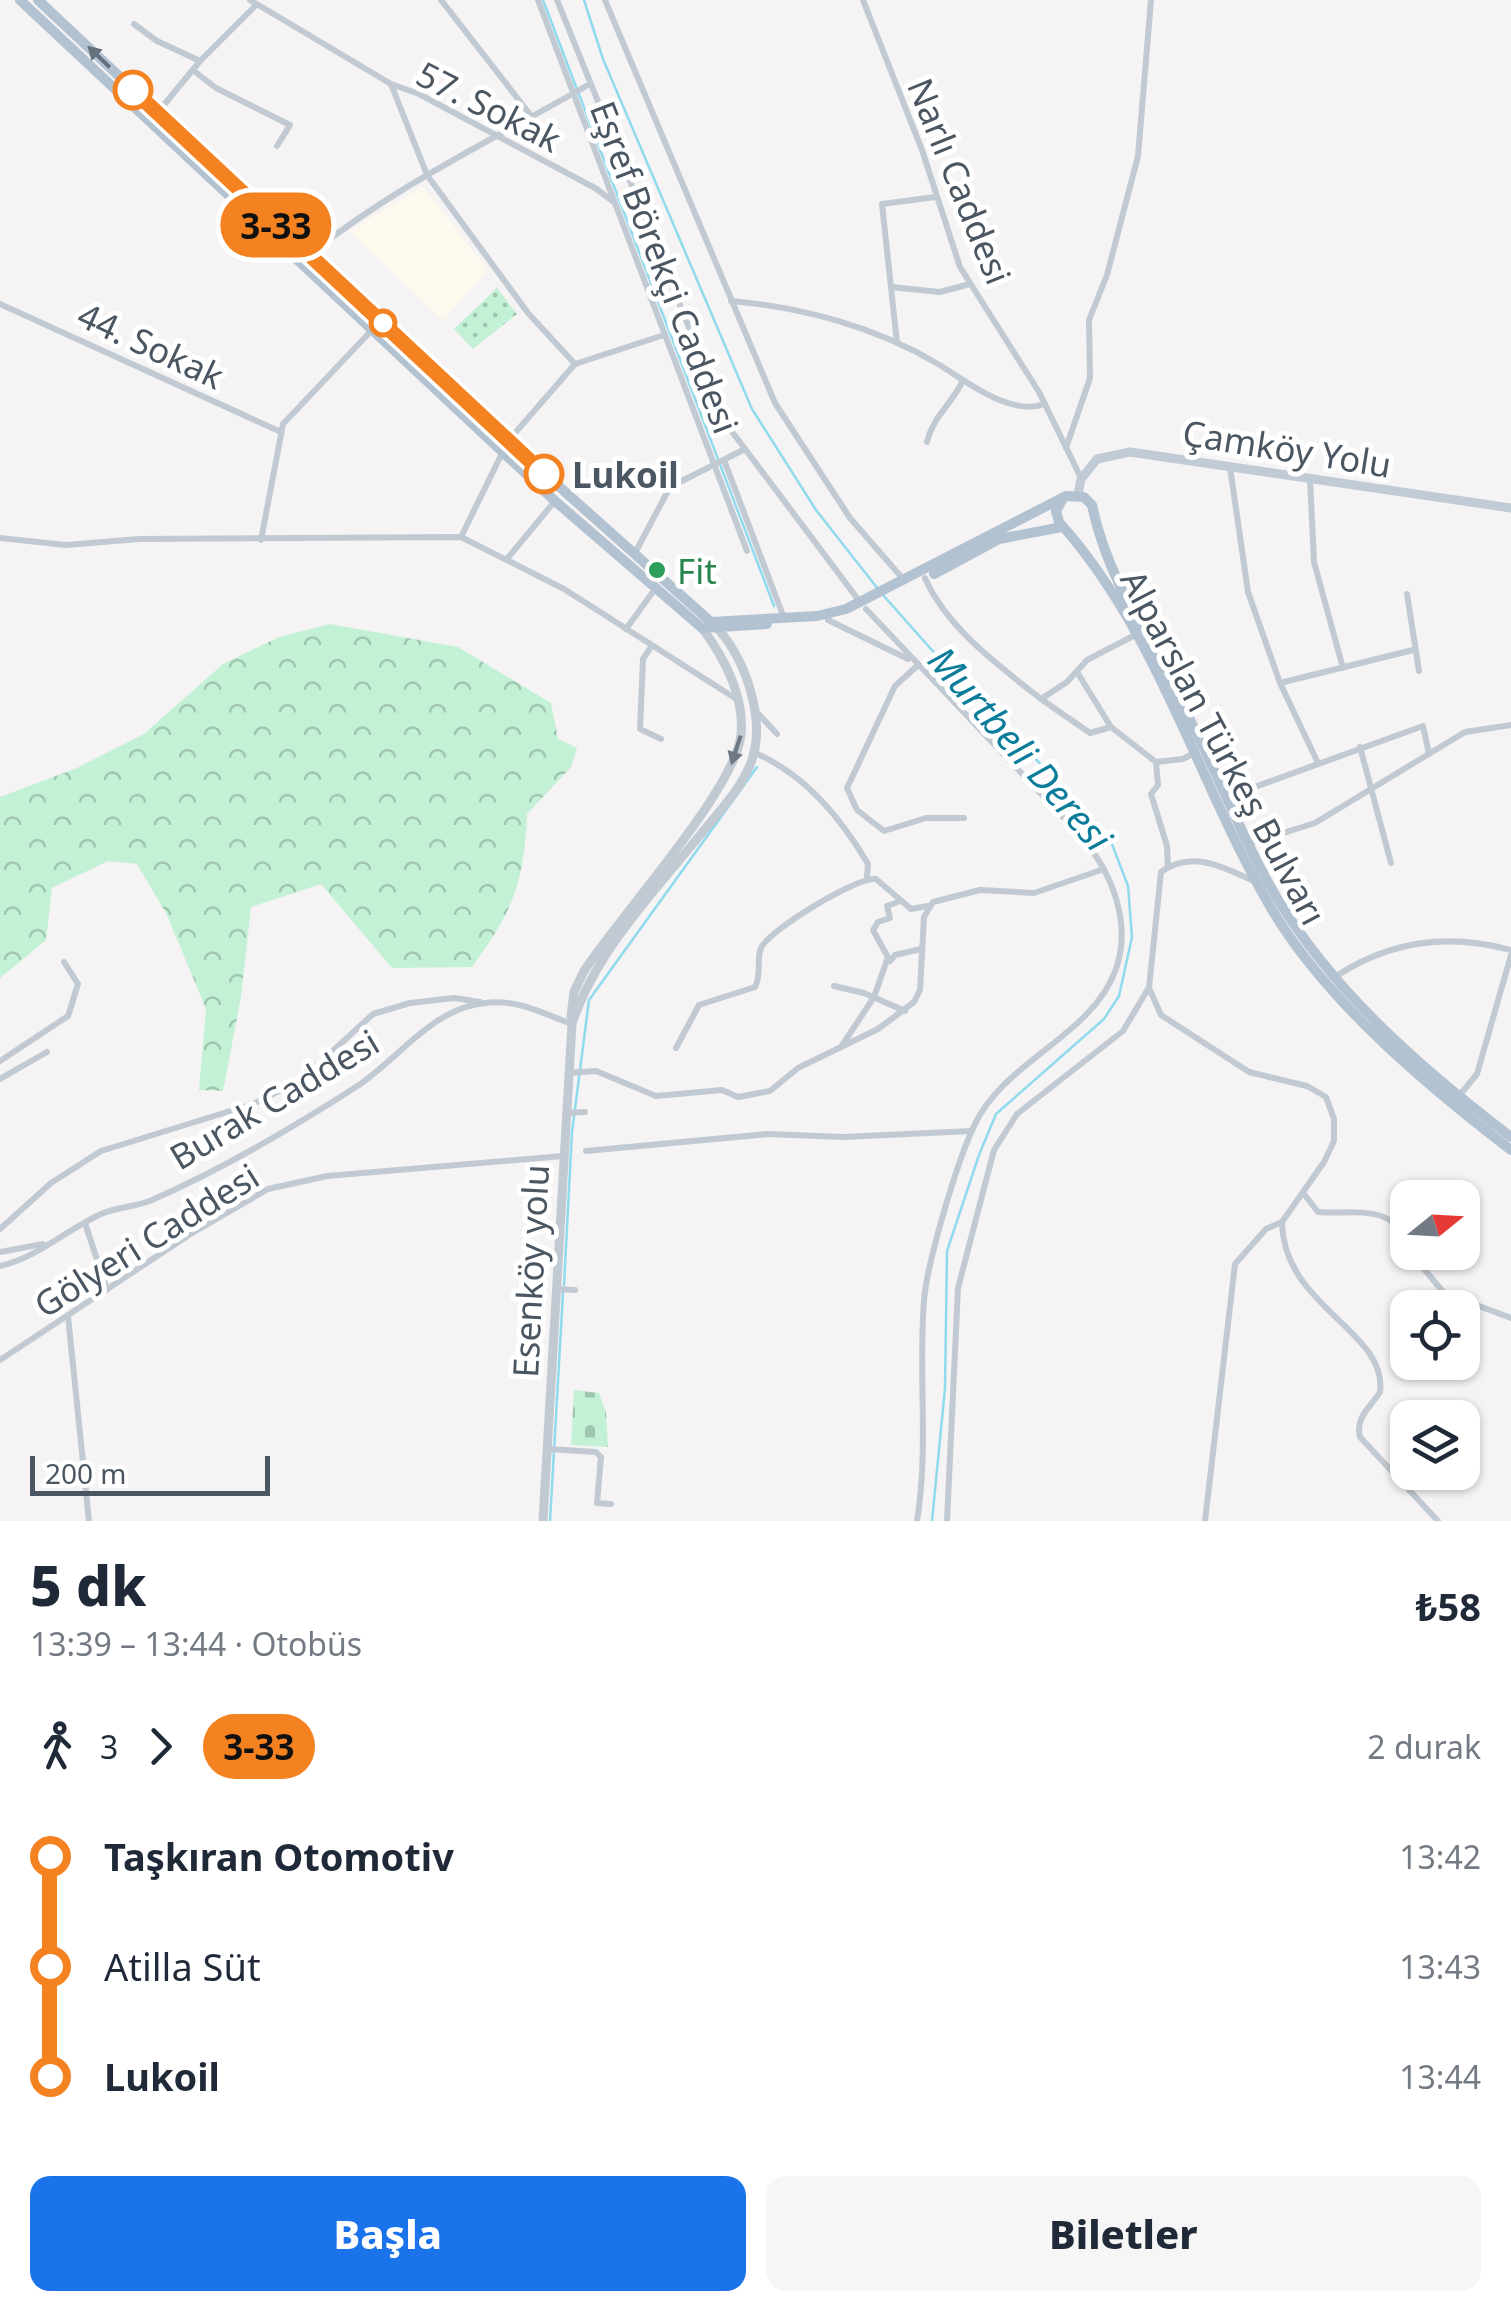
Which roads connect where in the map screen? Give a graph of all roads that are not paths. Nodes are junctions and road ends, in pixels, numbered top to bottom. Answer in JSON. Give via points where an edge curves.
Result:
{"nodes":[{"id":1,"x":20,"y":0,"type":"edge"},
{"id":2,"x":38,"y":0,"type":"edge"},
{"id":3,"x":441,"y":0,"type":"edge"},
{"id":4,"x":538,"y":0,"type":"edge"},
{"id":5,"x":557,"y":0,"type":"edge"},
{"id":6,"x":605,"y":0,"type":"edge"},
{"id":7,"x":862,"y":0,"type":"edge"},
{"id":8,"x":1152,"y":0,"type":"edge"},
{"id":9,"x":253,"y":2,"type":"edge"},
{"id":10,"x":134,"y":24,"type":"dead end"},
{"id":11,"x":200,"y":60,"type":"junction"},
{"id":12,"x":194,"y":71,"type":"junction"},
{"id":13,"x":391,"y":84,"type":"junction"},
{"id":14,"x":579,"y":90,"type":"junction"},
{"id":15,"x":157,"y":113,"type":"junction"},
{"id":16,"x":532,"y":116,"type":"junction"},
{"id":17,"x":496,"y":137,"type":"junction"},
{"id":18,"x":276,"y":146,"type":"dead end"},
{"id":19,"x":427,"y":175,"type":"junction"},
{"id":20,"x":935,"y":198,"type":"junction"},
{"id":21,"x":614,"y":203,"type":"junction"},
{"id":22,"x":308,"y":256,"type":"junction"},
{"id":23,"x":298,"y":264,"type":"junction"},
{"id":24,"x":970,"y":284,"type":"junction"},
{"id":25,"x":891,"y":287,"type":"junction"},
{"id":26,"x":730,"y":301,"type":"junction"},
{"id":27,"x":0,"y":304,"type":"edge"},
{"id":28,"x":371,"y":331,"type":"junction"},
{"id":29,"x":664,"y":335,"type":"junction"},
{"id":30,"x":897,"y":342,"type":"junction"},
{"id":31,"x":575,"y":364,"type":"junction"},
{"id":32,"x":964,"y":380,"type":"junction"},
{"id":33,"x":1044,"y":404,"type":"junction"},
{"id":34,"x":280,"y":432,"type":"junction"},
{"id":35,"x":927,"y":442,"type":"dead end"},
{"id":36,"x":506,"y":447,"type":"junction"},
{"id":37,"x":1066,"y":448,"type":"junction"},
{"id":38,"x":743,"y":450,"type":"junction"},
{"id":39,"x":719,"y":462,"type":"junction"},
{"id":40,"x":1230,"y":467,"type":"junction"},
{"id":41,"x":1081,"y":479,"type":"junction"},
{"id":42,"x":1310,"y":480,"type":"junction"},
{"id":43,"x":1078,"y":495,"type":"junction"},
{"id":44,"x":1062,"y":500,"type":"junction"},
{"id":45,"x":555,"y":501,"type":"junction"},
{"id":46,"x":1511,"y":508,"type":"edge"},
{"id":47,"x":1094,"y":517,"type":"junction"},
{"id":48,"x":1065,"y":528,"type":"junction"},
{"id":49,"x":461,"y":537,"type":"junction"},
{"id":50,"x":0,"y":538,"type":"edge"},
{"id":51,"x":260,"y":540,"type":"junction"},
{"id":52,"x":747,"y":551,"type":"dead end"},
{"id":53,"x":634,"y":554,"type":"junction"},
{"id":54,"x":506,"y":560,"type":"junction"},
{"id":55,"x":925,"y":578,"type":"junction"},
{"id":56,"x":908,"y":584,"type":"junction"},
{"id":57,"x":656,"y":588,"type":"junction"},
{"id":58,"x":1407,"y":594,"type":"dead end"},
{"id":59,"x":867,"y":604,"type":"junction"},
{"id":60,"x":784,"y":618,"type":"junction"},
{"id":61,"x":828,"y":620,"type":"junction"},
{"id":62,"x":710,"y":626,"type":"junction"},
{"id":63,"x":626,"y":629,"type":"junction"},
{"id":64,"x":1137,"y":634,"type":"junction"},
{"id":65,"x":710,"y":639,"type":"joint"},
{"id":66,"x":651,"y":648,"type":"junction"},
{"id":67,"x":1414,"y":650,"type":"junction"},
{"id":68,"x":918,"y":665,"type":"junction"},
{"id":69,"x":1342,"y":668,"type":"junction"},
{"id":70,"x":1419,"y":671,"type":"dead end"},
{"id":71,"x":1076,"y":672,"type":"junction"},
{"id":72,"x":1280,"y":683,"type":"junction"},
{"id":73,"x":1040,"y":699,"type":"junction"},
{"id":74,"x":738,"y":700,"type":"junction"},
{"id":75,"x":754,"y":709,"type":"junction"},
{"id":76,"x":1511,"y":725,"type":"edge"},
{"id":77,"x":1111,"y":726,"type":"junction"},
{"id":78,"x":777,"y":734,"type":"dead end"},
{"id":79,"x":661,"y":740,"type":"dead end"},
{"id":80,"x":1360,"y":747,"type":"junction"},
{"id":81,"x":1197,"y":752,"type":"junction"},
{"id":82,"x":754,"y":753,"type":"junction"},
{"id":83,"x":1429,"y":754,"type":"junction"},
{"id":84,"x":1156,"y":762,"type":"junction"},
{"id":85,"x":1318,"y":763,"type":"junction"},
{"id":86,"x":1374,"y":788,"type":"junction"},
{"id":87,"x":1230,"y":796,"type":"junction"},
{"id":88,"x":964,"y":818,"type":"dead end"},
{"id":89,"x":1251,"y":844,"type":"junction"},
{"id":90,"x":1391,"y":863,"type":"dead end"},
{"id":91,"x":1168,"y":867,"type":"junction"},
{"id":92,"x":1104,"y":868,"type":"junction"},
{"id":93,"x":867,"y":877,"type":"junction"},
{"id":94,"x":1257,"y":882,"type":"junction"},
{"id":95,"x":898,"y":902,"type":"junction"},
{"id":96,"x":928,"y":906,"type":"junction"},
{"id":97,"x":921,"y":950,"type":"junction"},
{"id":98,"x":1511,"y":952,"type":"edge"},
{"id":99,"x":887,"y":960,"type":"junction"},
{"id":100,"x":64,"y":962,"type":"dead end"},
{"id":101,"x":1335,"y":976,"type":"junction"},
{"id":102,"x":834,"y":986,"type":"dead end"},
{"id":103,"x":1149,"y":988,"type":"junction"},
{"id":104,"x":874,"y":997,"type":"junction"},
{"id":105,"x":485,"y":1002,"type":"junction"},
{"id":106,"x":906,"y":1012,"type":"junction"},
{"id":107,"x":572,"y":1024,"type":"junction"},
{"id":108,"x":676,"y":1048,"type":"dead end"},
{"id":109,"x":840,"y":1048,"type":"junction"},
{"id":110,"x":47,"y":1052,"type":"dead end"},
{"id":111,"x":0,"y":1061,"type":"edge"},
{"id":112,"x":574,"y":1073,"type":"junction"},
{"id":113,"x":0,"y":1079,"type":"edge"},
{"id":114,"x":1458,"y":1097,"type":"junction"},
{"id":115,"x":972,"y":1132,"type":"junction"},
{"id":116,"x":1511,"y":1138,"type":"edge"},
{"id":117,"x":1511,"y":1150,"type":"edge"},
{"id":118,"x":586,"y":1151,"type":"dead end"},
{"id":119,"x":563,"y":1156,"type":"junction"},
{"id":120,"x":1304,"y":1194,"type":"junction"},
{"id":121,"x":1390,"y":1220,"type":"edge"},
{"id":122,"x":1282,"y":1222,"type":"junction"},
{"id":123,"x":85,"y":1223,"type":"junction"},
{"id":124,"x":0,"y":1229,"type":"edge"},
{"id":125,"x":47,"y":1243,"type":"junction"},
{"id":126,"x":0,"y":1252,"type":"edge"},
{"id":127,"x":0,"y":1266,"type":"edge"},
{"id":128,"x":1425,"y":1270,"type":"edge"},
{"id":129,"x":107,"y":1290,"type":"junction"},
{"id":130,"x":68,"y":1316,"type":"junction"},
{"id":131,"x":1511,"y":1318,"type":"edge"},
{"id":132,"x":0,"y":1360,"type":"edge"},
{"id":133,"x":552,"y":1449,"type":"junction"},
{"id":134,"x":610,"y":1504,"type":"dead end"},
{"id":135,"x":89,"y":1521,"type":"edge"},
{"id":136,"x":543,"y":1521,"type":"edge"},
{"id":137,"x":917,"y":1521,"type":"edge"},
{"id":138,"x":946,"y":1521,"type":"edge"},
{"id":139,"x":1205,"y":1521,"type":"edge"},
{"id":140,"x":1438,"y":1521,"type":"edge"}],
"edges":[{"from":1,"to":23,"type":"main road"},
{"from":15,"to":2,"type":"main road","one_way":true},
{"from":3,"to":16,"type":"street"},
{"from":4,"to":14,"type":"street","name":"Eşref Börekçi Caddesi"},
{"from":5,"to":14,"type":"street"},
{"from":6,"to":26,"type":"street"},
{"from":7,"to":20,"type":"street","name":"Narlı Caddesi"},
{"from":8,"to":37,"type":"street","via":[[1138,156],[1107,275],[1088,320],[1090,378]]},
{"from":9,"to":11,"type":"street"},
{"from":9,"to":13,"type":"street","name":"57. Sokak"},
{"from":10,"to":11,"type":"street"},
{"from":11,"to":12,"type":"street"},
{"from":12,"to":15,"type":"street"},
{"from":12,"to":18,"type":"street","via":[[290,125]]},
{"from":13,"to":17,"type":"street","name":"57. Sokak"},
{"from":13,"to":19,"type":"street"},
{"from":14,"to":16,"type":"street"},
{"from":14,"to":21,"type":"street","name":"Eşref Börekçi Caddesi"},
{"from":14,"to":38,"type":"street"},
{"from":15,"to":22,"type":"main road"},
{"from":16,"to":17,"type":"street"},
{"from":17,"to":19,"type":"street"},
{"from":17,"to":21,"type":"street","name":"57. Sokak"},
{"from":19,"to":22,"type":"street"},
{"from":19,"to":31,"type":"street"},
{"from":20,"to":24,"type":"street","name":"Narlı Caddesi"},
{"from":20,"to":25,"type":"street","via":[[882,204]]},
{"from":21,"to":29,"type":"street","name":"Eşref Börekçi Caddesi"},
{"from":22,"to":23,"type":"street"},
{"from":22,"to":36,"type":"main road"},
{"from":23,"to":28,"type":"main road"},
{"from":24,"to":25,"type":"street","via":[[940,292]]},
{"from":24,"to":33,"type":"street","name":"Narlı Caddesi"},
{"from":25,"to":30,"type":"street"},
{"from":26,"to":30,"type":"street","via":[[775,304]]},
{"from":26,"to":56,"type":"street","via":[[785,420],[850,518]]},
{"from":27,"to":34,"type":"street","name":"44. Sokak"},
{"from":28,"to":34,"type":"street"},
{"from":28,"to":36,"type":"main road"},
{"from":29,"to":31,"type":"street"},
{"from":29,"to":39,"type":"street","name":"Eşref Börekçi Caddesi"},
{"from":30,"to":32,"type":"street"},
{"from":31,"to":36,"type":"street"},
{"from":32,"to":33,"type":"street","via":[[1026,408]]},
{"from":32,"to":35,"type":"street","via":[[954,402],[936,416]]},
{"from":33,"to":37,"type":"street","name":"Narlı Caddesi"},
{"from":34,"to":51,"type":"street"},
{"from":36,"to":45,"type":"main road"},
{"from":36,"to":49,"type":"street"},
{"from":36,"to":53,"type":"main road"},
{"from":37,"to":41,"type":"street","name":"Narlı Caddesi"},
{"from":38,"to":39,"type":"street"},
{"from":38,"to":59,"type":"street"},
{"from":39,"to":52,"type":"street","name":"Eşref Börekçi Caddesi"},
{"from":39,"to":53,"type":"street","via":[[670,487]]},
{"from":39,"to":60,"type":"street","name":"Eşref Börekçi Caddesi"},
{"from":40,"to":41,"type":"main road","name":"Çamköy Yolu","via":[[1130,452],[1097,459]]},
{"from":40,"to":42,"type":"main road","name":"Çamköy Yolu"},
{"from":40,"to":72,"type":"street","via":[[1248,592]]},
{"from":41,"to":43,"type":"main road"},
{"from":42,"to":46,"type":"main road","name":"Çamköy Yolu"},
{"from":42,"to":69,"type":"street","via":[[1314,562]]},
{"from":43,"to":44,"type":"main road"},
{"from":43,"to":47,"type":"main road","via":[[1092,505]]},
{"from":44,"to":48,"type":"main road","via":[[1056,511]]},
{"from":44,"to":56,"type":"main road"},
{"from":45,"to":54,"type":"street"},
{"from":45,"to":57,"type":"main road"},
{"from":47,"to":48,"type":"main road","via":[[1083,530]]},
{"from":47,"to":87,"type":"main road","name":"Alparslan Türkeş Bulvarı"},
{"from":48,"to":55,"type":"main road","via":[[999,539]]},
{"from":48,"to":64,"type":"main road","name":"Alparslan Türkeş Bulvarı","via":[[1117,595]]},
{"from":49,"to":51,"type":"street"},
{"from":49,"to":54,"type":"street"},
{"from":50,"to":51,"type":"street","via":[[66,545]]},
{"from":53,"to":62,"type":"main road"},
{"from":54,"to":63,"type":"street"},
{"from":55,"to":56,"type":"main road"},
{"from":55,"to":73,"type":"street","via":[[934,598],[988,657]]},
{"from":56,"to":59,"type":"main road"},
{"from":57,"to":62,"type":"main road"},
{"from":57,"to":63,"type":"street"},
{"from":58,"to":67,"type":"street"},
{"from":59,"to":60,"type":"main road"},
{"from":59,"to":61,"type":"main road"},
{"from":59,"to":68,"type":"street"},
{"from":60,"to":62,"type":"main road","via":[[728,619]]},
{"from":61,"to":62,"type":"main road"},
{"from":61,"to":68,"type":"street"},
{"from":62,"to":65,"type":"main road"},
{"from":62,"to":75,"type":"street","via":[[735,652]]},
{"from":63,"to":66,"type":"street"},
{"from":64,"to":71,"type":"street"},
{"from":64,"to":81,"type":"main road","name":"Alparslan Türkeş Bulvarı"},
{"from":65,"to":74,"type":"street"},
{"from":66,"to":74,"type":"street"},
{"from":66,"to":79,"type":"street","via":[[643,659],[640,729]]},
{"from":67,"to":69,"type":"street"},
{"from":67,"to":70,"type":"street"},
{"from":68,"to":88,"type":"street","via":[[895,686],[847,788],[857,810],[884,831],[926,818]]},
{"from":68,"to":92,"type":"street","via":[[1067,820]]},
{"from":69,"to":72,"type":"street"},
{"from":71,"to":73,"type":"street"},
{"from":71,"to":77,"type":"street"},
{"from":72,"to":85,"type":"street"},
{"from":73,"to":77,"type":"street","via":[[1090,732]]},
{"from":74,"to":107,"type":"street","one_way":true,"via":[[741,738],[729,770],[584,971],[570,1008]]},
{"from":75,"to":78,"type":"street"},
{"from":75,"to":82,"type":"street"},
{"from":76,"to":83,"type":"street","via":[[1465,732]]},
{"from":77,"to":84,"type":"street"},
{"from":80,"to":83,"type":"street","via":[[1423,726]]},
{"from":80,"to":85,"type":"street"},
{"from":80,"to":86,"type":"street"},
{"from":81,"to":84,"type":"street"},
{"from":81,"to":94,"type":"main road","name":"Alparslan Türkeş Bulvarı"},
{"from":82,"to":93,"type":"street","via":[[827,805],[868,864]]},
{"from":82,"to":107,"type":"street","via":[[722,808],[591,978]]},
{"from":83,"to":86,"type":"street"},
{"from":84,"to":91,"type":"street","via":[[1158,785],[1151,794]]},
{"from":85,"to":87,"type":"street"},
{"from":86,"to":89,"type":"street","via":[[1315,823]]},
{"from":86,"to":90,"type":"street"},
{"from":87,"to":89,"type":"main road","name":"Alparslan Türkeş Bulvarı"},
{"from":89,"to":101,"type":"main road","name":"Alparslan Türkeş Bulvarı","via":[[1280,902]]},
{"from":91,"to":94,"type":"street","via":[[1196,860]]},
{"from":91,"to":103,"type":"street","via":[[1156,885]]},
{"from":92,"to":96,"type":"street","via":[[1034,893],[980,890]]},
{"from":92,"to":115,"type":"street","via":[[1122,918],[1108,986],[988,1102]]},
{"from":93,"to":95,"type":"street"},
{"from":93,"to":108,"type":"street","via":[[774,933],[760,950],[755,987],[699,1005]]},
{"from":94,"to":117,"type":"main road","name":"Alparslan Türkeş Bulvarı","via":[[1329,983],[1418,1074]]},
{"from":95,"to":96,"type":"street","via":[[911,909]]},
{"from":95,"to":99,"type":"street","via":[[886,906],[890,918],[873,930]]},
{"from":96,"to":97,"type":"street"},
{"from":97,"to":99,"type":"street"},
{"from":97,"to":106,"type":"street","via":[[920,990]]},
{"from":98,"to":101,"type":"street","via":[[1438,938],[1362,958]]},
{"from":98,"to":114,"type":"street","via":[[1476,1074]]},
{"from":99,"to":104,"type":"street"},
{"from":100,"to":111,"type":"street","via":[[78,984],[68,1016]]},
{"from":101,"to":114,"type":"main road","name":"Alparslan Türkeş Bulvarı"},
{"from":102,"to":104,"type":"street"},
{"from":103,"to":120,"type":"street","via":[[1160,1015],[1224,1057],[1326,1097],[1334,1141]]},
{"from":103,"to":138,"type":"street","via":[[1123,1031],[1017,1114],[994,1150],[958,1288]]},
{"from":104,"to":106,"type":"street"},
{"from":104,"to":109,"type":"street"},
{"from":105,"to":107,"type":"street","name":"Burak Caddesi","via":[[528,1004]]},
{"from":105,"to":123,"type":"street","name":"Burak Caddesi","via":[[436,1021],[359,1085],[212,1170]]},
{"from":105,"to":124,"type":"street","via":[[410,1002],[373,1014],[301,1080],[253,1104],[100,1150]]},
{"from":106,"to":109,"type":"street"},
{"from":107,"to":112,"type":"street","name":"Esenköy yolu"},
{"from":109,"to":112,"type":"street","via":[[758,1096],[722,1090],[656,1096],[608,1074]]},
{"from":110,"to":113,"type":"street"},
{"from":112,"to":119,"type":"street","name":"Esenköy yolu","via":[[574,1113]]},
{"from":114,"to":116,"type":"main road","name":"Alparslan Türkeş Bulvarı"},
{"from":115,"to":118,"type":"street","via":[[768,1134]]},
{"from":115,"to":137,"type":"street","via":[[932,1252],[924,1300]]},
{"from":119,"to":129,"type":"street","name":"Gölyeri Caddesi","via":[[292,1182],[238,1206]]},
{"from":119,"to":133,"type":"street","name":"Esenköy yolu","via":[[565,1290]]},
{"from":120,"to":121,"type":"street","via":[[1318,1212]]},
{"from":120,"to":122,"type":"street"},
{"from":122,"to":139,"type":"street","via":[[1266,1229],[1235,1264]]},
{"from":122,"to":140,"type":"street","via":[[1288,1264],[1362,1344],[1382,1377],[1380,1392],[1357,1426],[1360,1437]]},
{"from":123,"to":125,"type":"street","name":"Burak Caddesi"},
{"from":123,"to":129,"type":"street"},
{"from":125,"to":126,"type":"street"},
{"from":125,"to":127,"type":"street","name":"Burak Caddesi"},
{"from":128,"to":131,"type":"street","via":[[1444,1293]]},
{"from":129,"to":130,"type":"street","name":"Gölyeri Caddesi"},
{"from":130,"to":132,"type":"street","name":"Gölyeri Caddesi"},
{"from":130,"to":135,"type":"street"},
{"from":133,"to":134,"type":"street","via":[[596,1452],[597,1503]]},
{"from":133,"to":136,"type":"street","name":"Esenköy yolu"}]}
